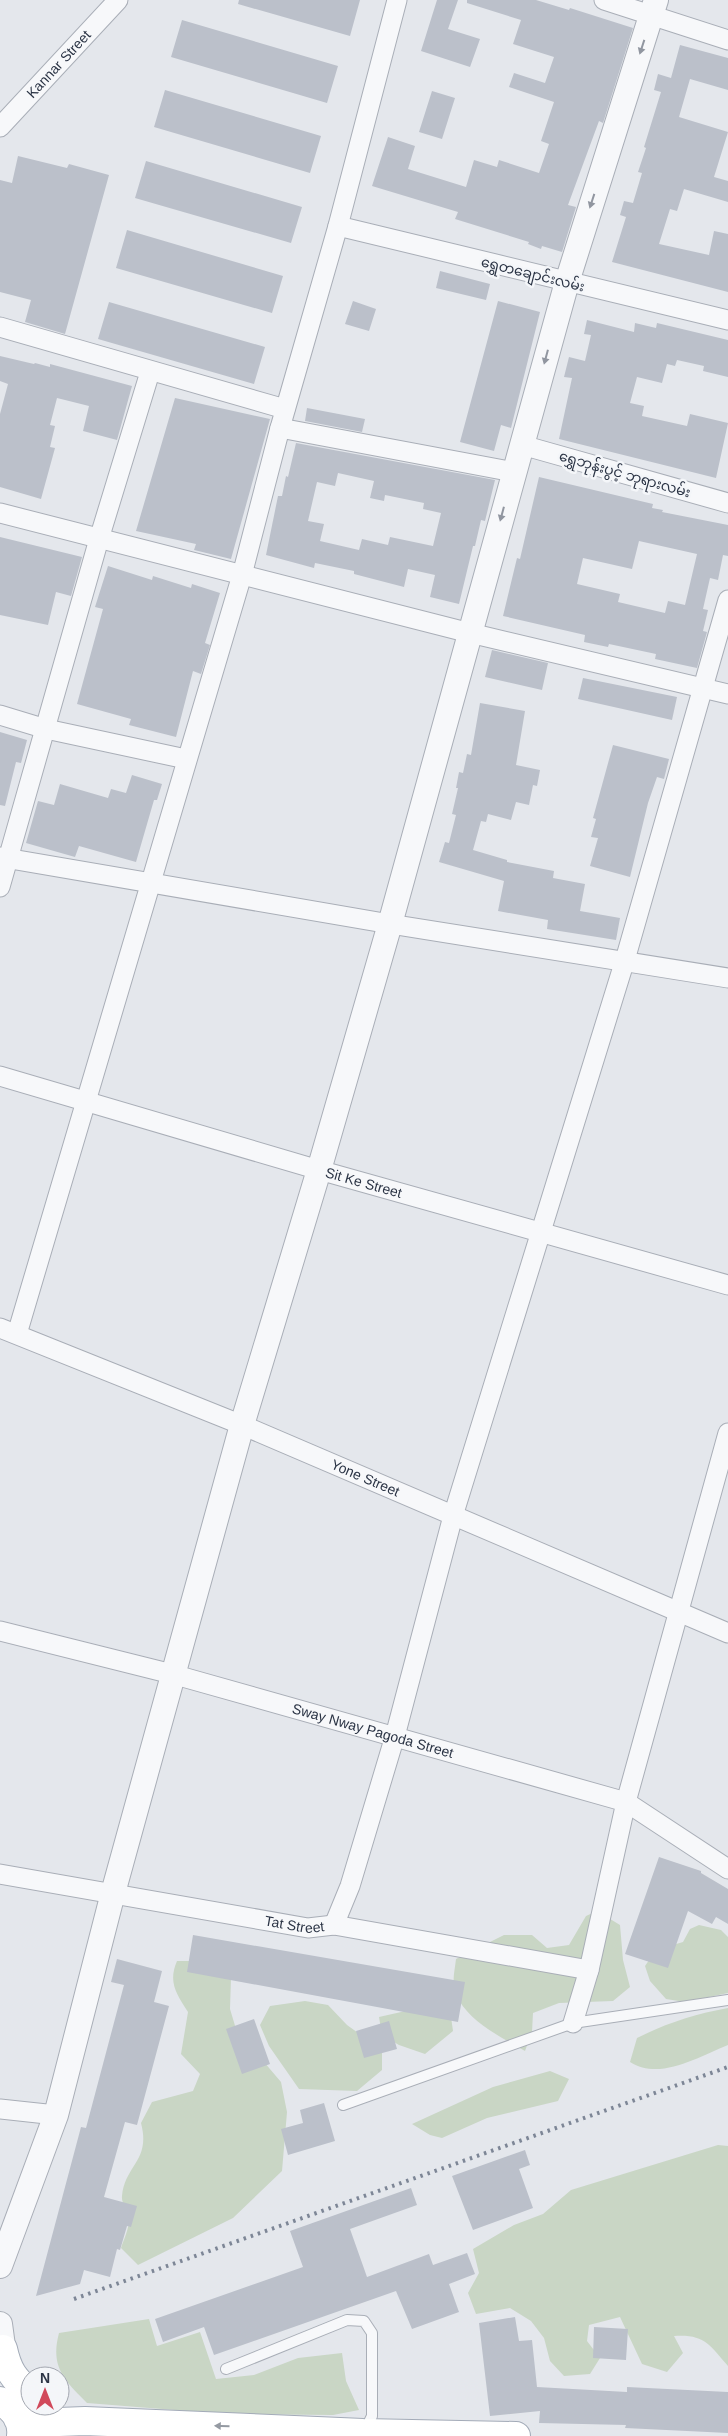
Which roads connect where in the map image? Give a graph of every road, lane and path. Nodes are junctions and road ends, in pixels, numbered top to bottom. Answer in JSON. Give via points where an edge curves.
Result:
{"nodes":[{"id":1,"x":118,"y":0,"type":"edge"},
{"id":2,"x":398,"y":0,"type":"edge"},
{"id":3,"x":604,"y":0,"type":"edge"},
{"id":4,"x":654,"y":7,"type":"edge"},
{"id":5,"x":728,"y":40,"type":"edge"},
{"id":6,"x":0,"y":127,"type":"edge"},
{"id":7,"x":338,"y":226,"type":"junction"},
{"id":8,"x":567,"y":282,"type":"junction"},
{"id":9,"x":728,"y":320,"type":"edge"},
{"id":10,"x":0,"y":327,"type":"edge"},
{"id":11,"x":150,"y":372,"type":"junction"},
{"id":12,"x":285,"y":409,"type":"junction"},
{"id":13,"x":280,"y":428,"type":"junction"},
{"id":14,"x":522,"y":445,"type":"junction"},
{"id":15,"x":514,"y":472,"type":"junction"},
{"id":16,"x":728,"y":503,"type":"edge"},
{"id":17,"x":0,"y":513,"type":"edge"},
{"id":18,"x":99,"y":539,"type":"junction"},
{"id":19,"x":242,"y":575,"type":"junction"},
{"id":20,"x":728,"y":600,"type":"edge"},
{"id":21,"x":470,"y":633,"type":"junction"},
{"id":22,"x":703,"y":689,"type":"junction"},
{"id":23,"x":728,"y":694,"type":"edge"},
{"id":24,"x":0,"y":715,"type":"edge"},
{"id":25,"x":46,"y":729,"type":"junction"},
{"id":26,"x":186,"y":759,"type":"junction"},
{"id":27,"x":4,"y":857,"type":"edge"},
{"id":28,"x":149,"y":882,"type":"junction"},
{"id":29,"x":0,"y":887,"type":"edge"},
{"id":30,"x":390,"y":924,"type":"junction"},
{"id":31,"x":626,"y":960,"type":"junction"},
{"id":32,"x":728,"y":978,"type":"edge"},
{"id":33,"x":0,"y":1076,"type":"edge"},
{"id":34,"x":85,"y":1100,"type":"junction"},
{"id":35,"x":319,"y":1170,"type":"junction"},
{"id":36,"x":540,"y":1232,"type":"junction"},
{"id":37,"x":728,"y":1285,"type":"edge"},
{"id":38,"x":8,"y":1331,"type":"edge"},
{"id":39,"x":242,"y":1426,"type":"junction"},
{"id":40,"x":728,"y":1433,"type":"edge"},
{"id":41,"x":453,"y":1516,"type":"junction"},
{"id":42,"x":677,"y":1611,"type":"junction"},
{"id":43,"x":0,"y":1631,"type":"edge"},
{"id":44,"x":728,"y":1633,"type":"edge"},
{"id":45,"x":172,"y":1674,"type":"junction"},
{"id":46,"x":396,"y":1736,"type":"junction"},
{"id":47,"x":626,"y":1802,"type":"junction"},
{"id":48,"x":728,"y":1869,"type":"edge"},
{"id":49,"x":0,"y":1874,"type":"edge"},
{"id":50,"x":113,"y":1892,"type":"junction"},
{"id":51,"x":334,"y":1925,"type":"junction"},
{"id":52,"x":589,"y":1970,"type":"junction"},
{"id":53,"x":728,"y":2000,"type":"edge"},
{"id":54,"x":573,"y":2023,"type":"junction"},
{"id":55,"x":343,"y":2105,"type":"dead end"},
{"id":56,"x":0,"y":2109,"type":"edge"},
{"id":57,"x":56,"y":2115,"type":"junction"},
{"id":58,"x":0,"y":2266,"type":"edge"},
{"id":59,"x":2,"y":2337,"type":"edge"},
{"id":60,"x":226,"y":2369,"type":"dead end"},
{"id":61,"x":20,"y":2406,"type":"edge"},
{"id":62,"x":26,"y":2416,"type":"edge"},
{"id":63,"x":363,"y":2435,"type":"edge"},
{"id":64,"x":501,"y":2436,"type":"edge"},
{"id":65,"x":516,"y":2436,"type":"edge"}],
"edges":[{"from":1,"to":6,"type":"street","name":"Kannar Street"},
{"from":2,"to":7,"type":"street"},
{"from":3,"to":4,"type":"street"},
{"from":4,"to":5,"type":"street"},
{"from":4,"to":8,"type":"street","one_way":true},
{"from":7,"to":8,"type":"street","name":"ရွှေတချောင်းလမ်း"},
{"from":7,"to":12,"type":"street"},
{"from":8,"to":9,"type":"street","name":"ရွှေတချောင်းလမ်း"},
{"from":8,"to":14,"type":"street","one_way":true},
{"from":10,"to":11,"type":"street"},
{"from":11,"to":12,"type":"street"},
{"from":11,"to":18,"type":"street"},
{"from":12,"to":13,"type":"street"},
{"from":13,"to":15,"type":"street"},
{"from":13,"to":19,"type":"street"},
{"from":14,"to":15,"type":"street"},
{"from":14,"to":16,"type":"street","name":"ရွှေဘုန်းပွင့် ဘုရားလမ်း"},
{"from":15,"to":21,"type":"street","one_way":true},
{"from":17,"to":18,"type":"street"},
{"from":18,"to":19,"type":"street"},
{"from":18,"to":25,"type":"street"},
{"from":19,"to":21,"type":"street"},
{"from":19,"to":26,"type":"street"},
{"from":20,"to":22,"type":"street"},
{"from":21,"to":22,"type":"street"},
{"from":21,"to":30,"type":"street"},
{"from":22,"to":23,"type":"street"},
{"from":22,"to":31,"type":"street"},
{"from":24,"to":25,"type":"street"},
{"from":25,"to":26,"type":"street"},
{"from":25,"to":27,"type":"street"},
{"from":26,"to":28,"type":"street"},
{"from":27,"to":28,"type":"street"},
{"from":27,"to":29,"type":"street"},
{"from":28,"to":30,"type":"street"},
{"from":28,"to":34,"type":"street"},
{"from":30,"to":31,"type":"street"},
{"from":30,"to":35,"type":"street"},
{"from":31,"to":32,"type":"street"},
{"from":31,"to":36,"type":"street"},
{"from":33,"to":34,"type":"street","name":"Sit Ke Street"},
{"from":34,"to":35,"type":"street","name":"Sit Ke Street"},
{"from":34,"to":38,"type":"street"},
{"from":35,"to":36,"type":"street","name":"Sit Ke Street"},
{"from":35,"to":39,"type":"street"},
{"from":36,"to":37,"type":"street","name":"Sit Ke Street"},
{"from":36,"to":41,"type":"street"},
{"from":38,"to":39,"type":"street","name":"Yone Street"},
{"from":39,"to":41,"type":"street","name":"Yone Street"},
{"from":39,"to":45,"type":"street"},
{"from":40,"to":42,"type":"street"},
{"from":41,"to":42,"type":"street","name":"Yone Street"},
{"from":41,"to":46,"type":"street"},
{"from":42,"to":44,"type":"street","name":"Yone Street"},
{"from":42,"to":47,"type":"street"},
{"from":43,"to":45,"type":"street","name":"Sway Nway Pagoda Street"},
{"from":45,"to":46,"type":"street","name":"Sway Nway Pagoda Street"},
{"from":45,"to":50,"type":"street"},
{"from":46,"to":47,"type":"street","name":"Sway Nway Pagoda Street"},
{"from":46,"to":51,"type":"street","via":[[350,1886]]},
{"from":47,"to":48,"type":"street","name":"Sway Nway Pagoda Street"},
{"from":47,"to":52,"type":"street"},
{"from":49,"to":50,"type":"street","name":"Tat Street"},
{"from":50,"to":51,"type":"street","name":"Tat Street","via":[[308,1928]]},
{"from":50,"to":57,"type":"street"},
{"from":51,"to":52,"type":"street","name":"Tat Street"},
{"from":52,"to":54,"type":"street"},
{"from":53,"to":54,"type":"lane"},
{"from":54,"to":55,"type":"lane"},
{"from":56,"to":57,"type":"street"},
{"from":57,"to":58,"type":"street"},
{"from":59,"to":61,"type":"main road","via":[[7,2368],[16,2382]]},
{"from":60,"to":63,"type":"lane","via":[[347,2320],[364,2320],[372,2333],[372,2416]]},
{"from":63,"to":62,"type":"main road","one_way":true,"via":[[85,2421],[34,2423]]},
{"from":63,"to":64,"type":"main road"},
{"from":64,"to":65,"type":"main road"}]}
